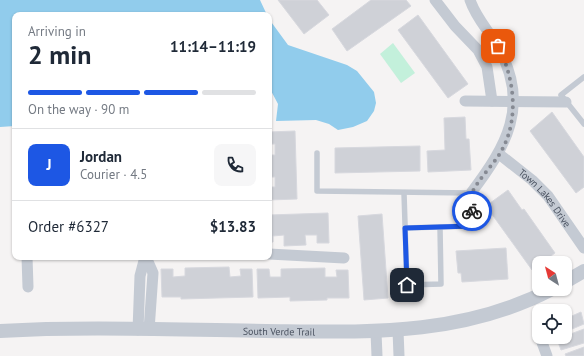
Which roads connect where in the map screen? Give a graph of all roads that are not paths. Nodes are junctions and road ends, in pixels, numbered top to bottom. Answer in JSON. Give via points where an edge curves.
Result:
{"nodes":[{"id":1,"x":435,"y":0,"type":"edge"},
{"id":2,"x":470,"y":0,"type":"edge"},
{"id":3,"x":584,"y":77,"type":"edge"},
{"id":4,"x":464,"y":101,"type":"dead end"},
{"id":5,"x":492,"y":101,"type":"junction"},
{"id":6,"x":513,"y":101,"type":"junction"},
{"id":7,"x":566,"y":102,"type":"junction"},
{"id":8,"x":583,"y":121,"type":"edge"},
{"id":9,"x":317,"y":153,"type":"dead end"},
{"id":10,"x":499,"y":154,"type":"junction"},
{"id":11,"x":404,"y":193,"type":"junction"},
{"id":12,"x":471,"y":194,"type":"junction"},
{"id":13,"x":440,"y":227,"type":"junction"},
{"id":14,"x":405,"y":228,"type":"junction"},
{"id":15,"x":584,"y":248,"type":"edge"},
{"id":16,"x":272,"y":254,"type":"edge"},
{"id":17,"x":344,"y":258,"type":"dead end"},
{"id":18,"x":27,"y":260,"type":"edge"},
{"id":19,"x":145,"y":260,"type":"edge"},
{"id":20,"x":584,"y":271,"type":"edge"},
{"id":21,"x":572,"y":278,"type":"edge"},
{"id":22,"x":28,"y":287,"type":"dead end"},
{"id":23,"x":536,"y":296,"type":"edge"},
{"id":24,"x":143,"y":330,"type":"junction"},
{"id":25,"x":398,"y":330,"type":"junction"},
{"id":26,"x":0,"y":331,"type":"edge"},
{"id":27,"x":376,"y":332,"type":"junction"},
{"id":28,"x":543,"y":344,"type":"edge"},
{"id":29,"x":377,"y":356,"type":"edge"},
{"id":30,"x":399,"y":356,"type":"edge"},
{"id":31,"x":547,"y":356,"type":"edge"}],
"edges":[{"from":1,"to":5,"type":"street","via":[[478,50],[487,67]]},
{"from":2,"to":6,"type":"street","via":[[475,15],[504,58]]},
{"from":3,"to":7,"type":"lane","via":[[561,95]]},
{"from":4,"to":5,"type":"street"},
{"from":5,"to":6,"type":"street"},
{"from":6,"to":7,"type":"street"},
{"from":6,"to":10,"type":"street","via":[[511,125]]},
{"from":7,"to":8,"type":"lane"},
{"from":9,"to":11,"type":"lane","via":[[317,191]]},
{"from":10,"to":12,"type":"street"},
{"from":10,"to":15,"type":"street","name":"Town Lakes Drive","via":[[548,196]]},
{"from":11,"to":12,"type":"lane"},
{"from":11,"to":14,"type":"lane"},
{"from":12,"to":13,"type":"lane","via":[[472,226]]},
{"from":13,"to":14,"type":"lane"},
{"from":13,"to":14,"type":"lane","via":[[441,284],[407,285]]},
{"from":16,"to":17,"type":"street"},
{"from":18,"to":22,"type":"street"},
{"from":19,"to":24,"type":"street","via":[[140,276]]},
{"from":20,"to":21,"type":"street"},
{"from":23,"to":25,"type":"street","name":"South Verde Trail","via":[[482,316],[427,328]]},
{"from":24,"to":26,"type":"street","name":"South Verde Trail"},
{"from":24,"to":27,"type":"street","name":"South Verde Trail"},
{"from":25,"to":27,"type":"street","name":"South Verde Trail"},
{"from":25,"to":30,"type":"street"},
{"from":27,"to":29,"type":"street"},
{"from":28,"to":31,"type":"street"}]}
